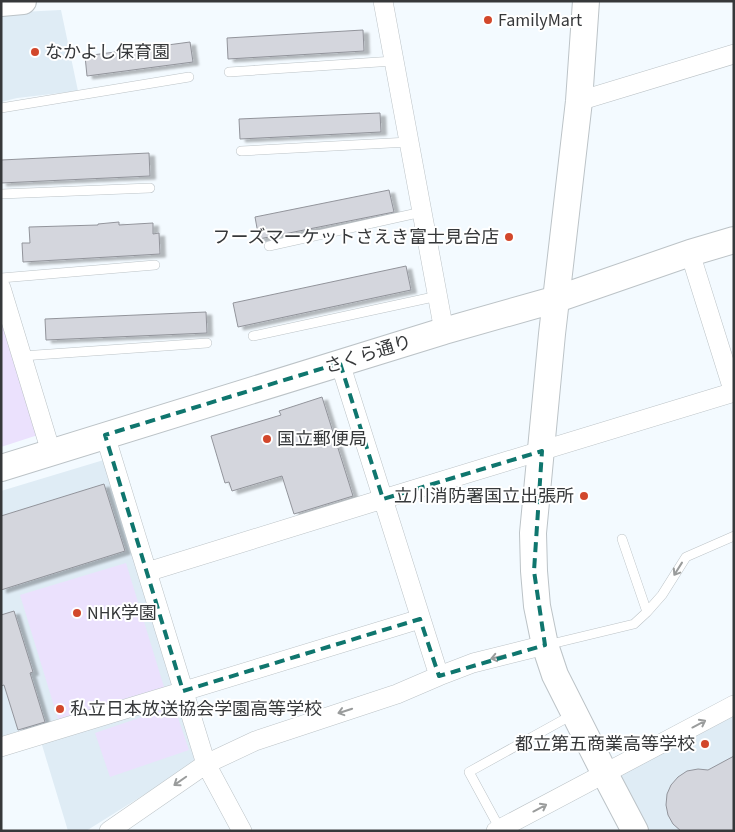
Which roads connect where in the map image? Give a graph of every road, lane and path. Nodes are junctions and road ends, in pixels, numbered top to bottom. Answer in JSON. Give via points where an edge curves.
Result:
{"nodes":[{"id":1,"x":23,"y":1,"type":"edge"},
{"id":2,"x":383,"y":1,"type":"edge"},
{"id":3,"x":586,"y":1,"type":"edge"},
{"id":4,"x":1,"y":2,"type":"edge"},
{"id":5,"x":734,"y":54,"type":"edge"},
{"id":6,"x":394,"y":61,"type":"junction"},
{"id":7,"x":229,"y":72,"type":"dead end"},
{"id":8,"x":189,"y":77,"type":"dead end"},
{"id":9,"x":579,"y":101,"type":"junction"},
{"id":10,"x":1,"y":108,"type":"edge"},
{"id":11,"x":409,"y":142,"type":"junction"},
{"id":12,"x":241,"y":151,"type":"dead end"},
{"id":13,"x":150,"y":188,"type":"dead end"},
{"id":14,"x":1,"y":194,"type":"edge"},
{"id":15,"x":422,"y":212,"type":"junction"},
{"id":16,"x":734,"y":240,"type":"edge"},
{"id":17,"x":269,"y":246,"type":"dead end"},
{"id":18,"x":690,"y":253,"type":"junction"},
{"id":19,"x":155,"y":265,"type":"dead end"},
{"id":20,"x":1,"y":278,"type":"edge"},
{"id":21,"x":1,"y":288,"type":"edge"},
{"id":22,"x":438,"y":296,"type":"junction"},
{"id":23,"x":556,"y":299,"type":"junction"},
{"id":24,"x":444,"y":331,"type":"junction"},
{"id":25,"x":253,"y":336,"type":"dead end"},
{"id":26,"x":207,"y":343,"type":"dead end"},
{"id":27,"x":22,"y":356,"type":"junction"},
{"id":28,"x":340,"y":363,"type":"junction"},
{"id":29,"x":734,"y":393,"type":"edge"},
{"id":30,"x":104,"y":436,"type":"junction"},
{"id":31,"x":542,"y":451,"type":"junction"},
{"id":32,"x":51,"y":452,"type":"junction"},
{"id":33,"x":1,"y":468,"type":"edge"},
{"id":34,"x":383,"y":499,"type":"junction"},
{"id":35,"x":734,"y":536,"type":"edge"},
{"id":36,"x":622,"y":539,"type":"dead end"},
{"id":37,"x":147,"y":572,"type":"junction"},
{"id":38,"x":647,"y":612,"type":"junction"},
{"id":39,"x":420,"y":618,"type":"junction"},
{"id":40,"x":545,"y":645,"type":"junction"},
{"id":41,"x":439,"y":676,"type":"junction"},
{"id":42,"x":183,"y":691,"type":"junction"},
{"id":43,"x":734,"y":705,"type":"edge"},
{"id":44,"x":574,"y":714,"type":"junction"},
{"id":45,"x":1,"y":747,"type":"edge"},
{"id":46,"x":206,"y":764,"type":"junction"},
{"id":47,"x":605,"y":774,"type":"junction"},
{"id":48,"x":498,"y":830,"type":"edge"},
{"id":49,"x":109,"y":831,"type":"edge"},
{"id":50,"x":242,"y":831,"type":"edge"},
{"id":51,"x":635,"y":831,"type":"edge"}],
"edges":[{"from":1,"to":4,"type":"street"},
{"from":2,"to":6,"type":"street"},
{"from":3,"to":9,"type":"street"},
{"from":5,"to":9,"type":"street"},
{"from":6,"to":7,"type":"lane"},
{"from":6,"to":11,"type":"street"},
{"from":8,"to":10,"type":"lane"},
{"from":9,"to":23,"type":"street"},
{"from":11,"to":12,"type":"lane"},
{"from":11,"to":15,"type":"street"},
{"from":13,"to":14,"type":"lane"},
{"from":15,"to":17,"type":"lane"},
{"from":15,"to":22,"type":"street"},
{"from":16,"to":18,"type":"street","name":"さくら通り"},
{"from":18,"to":23,"type":"street","name":"さくら通り"},
{"from":18,"to":29,"type":"street"},
{"from":19,"to":20,"type":"lane"},
{"from":21,"to":27,"type":"street"},
{"from":22,"to":24,"type":"street"},
{"from":22,"to":25,"type":"lane"},
{"from":23,"to":24,"type":"street","name":"さくら通り"},
{"from":23,"to":31,"type":"street"},
{"from":24,"to":28,"type":"street","name":"さくら通り"},
{"from":26,"to":27,"type":"lane"},
{"from":27,"to":32,"type":"street"},
{"from":28,"to":30,"type":"street","name":"さくら通り"},
{"from":28,"to":34,"type":"street"},
{"from":29,"to":31,"type":"street"},
{"from":30,"to":32,"type":"street","name":"さくら通り"},
{"from":30,"to":37,"type":"street"},
{"from":31,"to":34,"type":"street"},
{"from":31,"to":40,"type":"street","via":[[533,533],[534,572]]},
{"from":32,"to":33,"type":"street","name":"さくら通り"},
{"from":34,"to":37,"type":"street"},
{"from":34,"to":39,"type":"street"},
{"from":35,"to":38,"type":"lane","one_way":true,"via":[[686,557]]},
{"from":36,"to":38,"type":"lane"},
{"from":37,"to":42,"type":"street"},
{"from":38,"to":40,"type":"lane","via":[[634,624]]},
{"from":39,"to":41,"type":"street"},
{"from":39,"to":42,"type":"street"},
{"from":40,"to":41,"type":"street","one_way":true,"via":[[473,663]]},
{"from":40,"to":44,"type":"street"},
{"from":41,"to":46,"type":"street","one_way":true,"via":[[397,694],[255,741]]},
{"from":42,"to":45,"type":"street"},
{"from":42,"to":46,"type":"street"},
{"from":47,"to":43,"type":"street","one_way":true},
{"from":44,"to":47,"type":"street"},
{"from":44,"to":48,"type":"lane","via":[[469,772]]},
{"from":46,"to":49,"type":"street","one_way":true},
{"from":46,"to":50,"type":"street"},
{"from":48,"to":47,"type":"street","one_way":true},
{"from":47,"to":51,"type":"street"}]}
